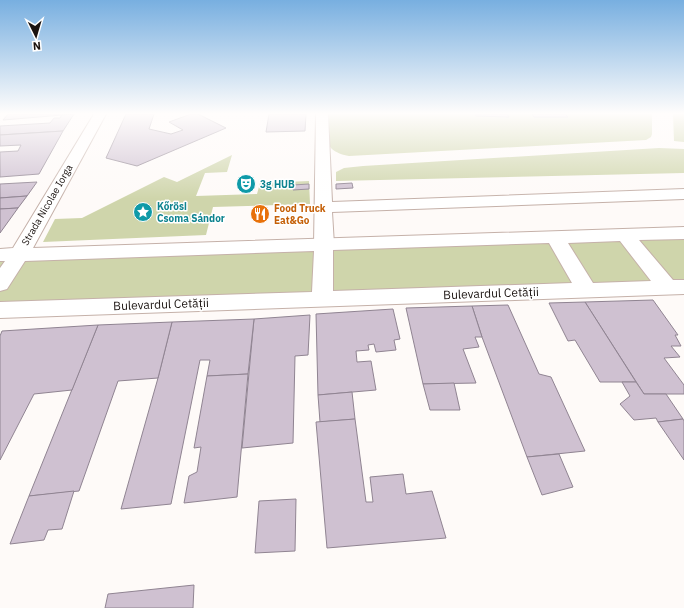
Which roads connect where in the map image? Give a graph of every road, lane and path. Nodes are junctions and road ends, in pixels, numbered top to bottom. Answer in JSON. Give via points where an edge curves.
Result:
{"nodes":[{"id":1,"x":82,"y":142,"type":"edge"},
{"id":2,"x":323,"y":142,"type":"edge"},
{"id":3,"x":684,"y":194,"type":"edge"},
{"id":4,"x":324,"y":207,"type":"junction"},
{"id":5,"x":684,"y":233,"type":"edge"},
{"id":6,"x":626,"y":235,"type":"junction"},
{"id":7,"x":555,"y":237,"type":"junction"},
{"id":8,"x":324,"y":245,"type":"junction"},
{"id":9,"x":9,"y":255,"type":"edge"},
{"id":10,"x":0,"y":284,"type":"edge"},
{"id":11,"x":676,"y":287,"type":"edge"},
{"id":12,"x":587,"y":290,"type":"junction"},
{"id":13,"x":322,"y":299,"type":"junction"},
{"id":14,"x":0,"y":310,"type":"edge"}],
"edges":[{"from":1,"to":9,"type":"street","name":"Strada Nicolae Iorga"},
{"from":2,"to":4,"type":"street"},
{"from":3,"to":4,"type":"street"},
{"from":4,"to":8,"type":"street"},
{"from":5,"to":6,"type":"street"},
{"from":6,"to":7,"type":"street"},
{"from":6,"to":11,"type":"street","name":"Bulevardul Cetății"},
{"from":7,"to":8,"type":"street"},
{"from":7,"to":12,"type":"street"},
{"from":8,"to":9,"type":"street"},
{"from":8,"to":13,"type":"street"},
{"from":9,"to":10,"type":"street"},
{"from":11,"to":12,"type":"street","name":"Bulevardul Cetății"},
{"from":12,"to":13,"type":"street","name":"Bulevardul Cetății"},
{"from":13,"to":14,"type":"street","name":"Bulevardul Cetății"}]}
